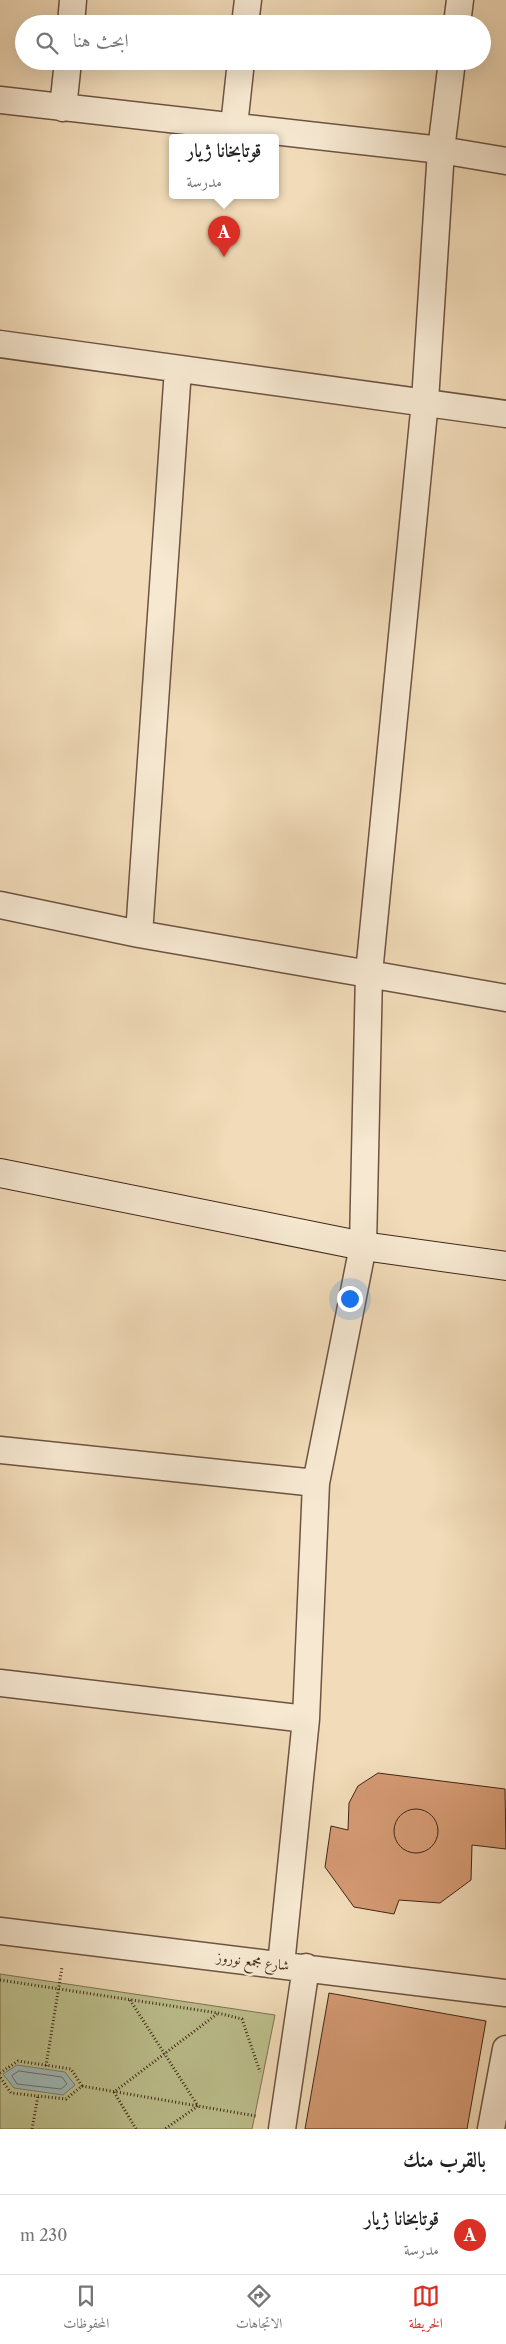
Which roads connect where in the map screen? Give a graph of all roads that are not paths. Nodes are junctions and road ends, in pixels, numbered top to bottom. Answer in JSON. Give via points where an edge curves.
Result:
{"nodes":[{"id":1,"x":73,"y":0,"type":"edge"},
{"id":2,"x":248,"y":0,"type":"edge"},
{"id":3,"x":460,"y":0,"type":"edge"},
{"id":4,"x":72,"y":15,"type":"edge"},
{"id":5,"x":246,"y":15,"type":"edge"},
{"id":6,"x":458,"y":15,"type":"edge"},
{"id":7,"x":67,"y":70,"type":"edge"},
{"id":8,"x":240,"y":70,"type":"edge"},
{"id":9,"x":451,"y":70,"type":"edge"},
{"id":10,"x":0,"y":100,"type":"edge"},
{"id":11,"x":63,"y":108,"type":"junction"},
{"id":12,"x":234,"y":126,"type":"junction"},
{"id":13,"x":441,"y":150,"type":"junction"},
{"id":14,"x":506,"y":161,"type":"edge"},
{"id":15,"x":0,"y":344,"type":"edge"},
{"id":16,"x":178,"y":369,"type":"junction"},
{"id":17,"x":425,"y":401,"type":"junction"},
{"id":18,"x":506,"y":414,"type":"edge"},
{"id":19,"x":0,"y":905,"type":"edge"},
{"id":20,"x":139,"y":934,"type":"junction"},
{"id":21,"x":369,"y":973,"type":"junction"},
{"id":22,"x":506,"y":998,"type":"edge"},
{"id":23,"x":0,"y":1173,"type":"edge"},
{"id":24,"x":363,"y":1246,"type":"junction"},
{"id":25,"x":506,"y":1266,"type":"edge"},
{"id":26,"x":0,"y":1450,"type":"edge"},
{"id":27,"x":316,"y":1483,"type":"junction"},
{"id":28,"x":0,"y":1683,"type":"edge"},
{"id":29,"x":306,"y":1719,"type":"junction"},
{"id":30,"x":0,"y":1931,"type":"edge"},
{"id":31,"x":294,"y":1966,"type":"junction"},
{"id":32,"x":506,"y":1993,"type":"edge"},
{"id":33,"x":506,"y":2049,"type":"edge"},
{"id":34,"x":282,"y":2129,"type":"edge"},
{"id":35,"x":491,"y":2129,"type":"edge"}],
"edges":[{"from":1,"to":4,"type":"street"},
{"from":2,"to":5,"type":"street"},
{"from":3,"to":6,"type":"street"},
{"from":7,"to":11,"type":"street"},
{"from":8,"to":12,"type":"street"},
{"from":9,"to":13,"type":"street"},
{"from":10,"to":11,"type":"street"},
{"from":11,"to":12,"type":"street"},
{"from":12,"to":13,"type":"street"},
{"from":13,"to":14,"type":"street"},
{"from":13,"to":17,"type":"street"},
{"from":15,"to":16,"type":"street"},
{"from":16,"to":17,"type":"street"},
{"from":16,"to":20,"type":"street"},
{"from":17,"to":18,"type":"street"},
{"from":17,"to":21,"type":"street"},
{"from":19,"to":20,"type":"street"},
{"from":20,"to":21,"type":"street"},
{"from":21,"to":22,"type":"street"},
{"from":21,"to":24,"type":"street"},
{"from":23,"to":24,"type":"main road"},
{"from":24,"to":25,"type":"main road"},
{"from":24,"to":27,"type":"street"},
{"from":26,"to":27,"type":"street"},
{"from":27,"to":29,"type":"street"},
{"from":28,"to":29,"type":"street"},
{"from":29,"to":31,"type":"street"},
{"from":30,"to":31,"type":"street","name":"شارع مجمع نوروز"},
{"from":31,"to":32,"type":"street","name":"شارع مجمع نوروز"},
{"from":31,"to":34,"type":"street"},
{"from":33,"to":35,"type":"street"}]}
